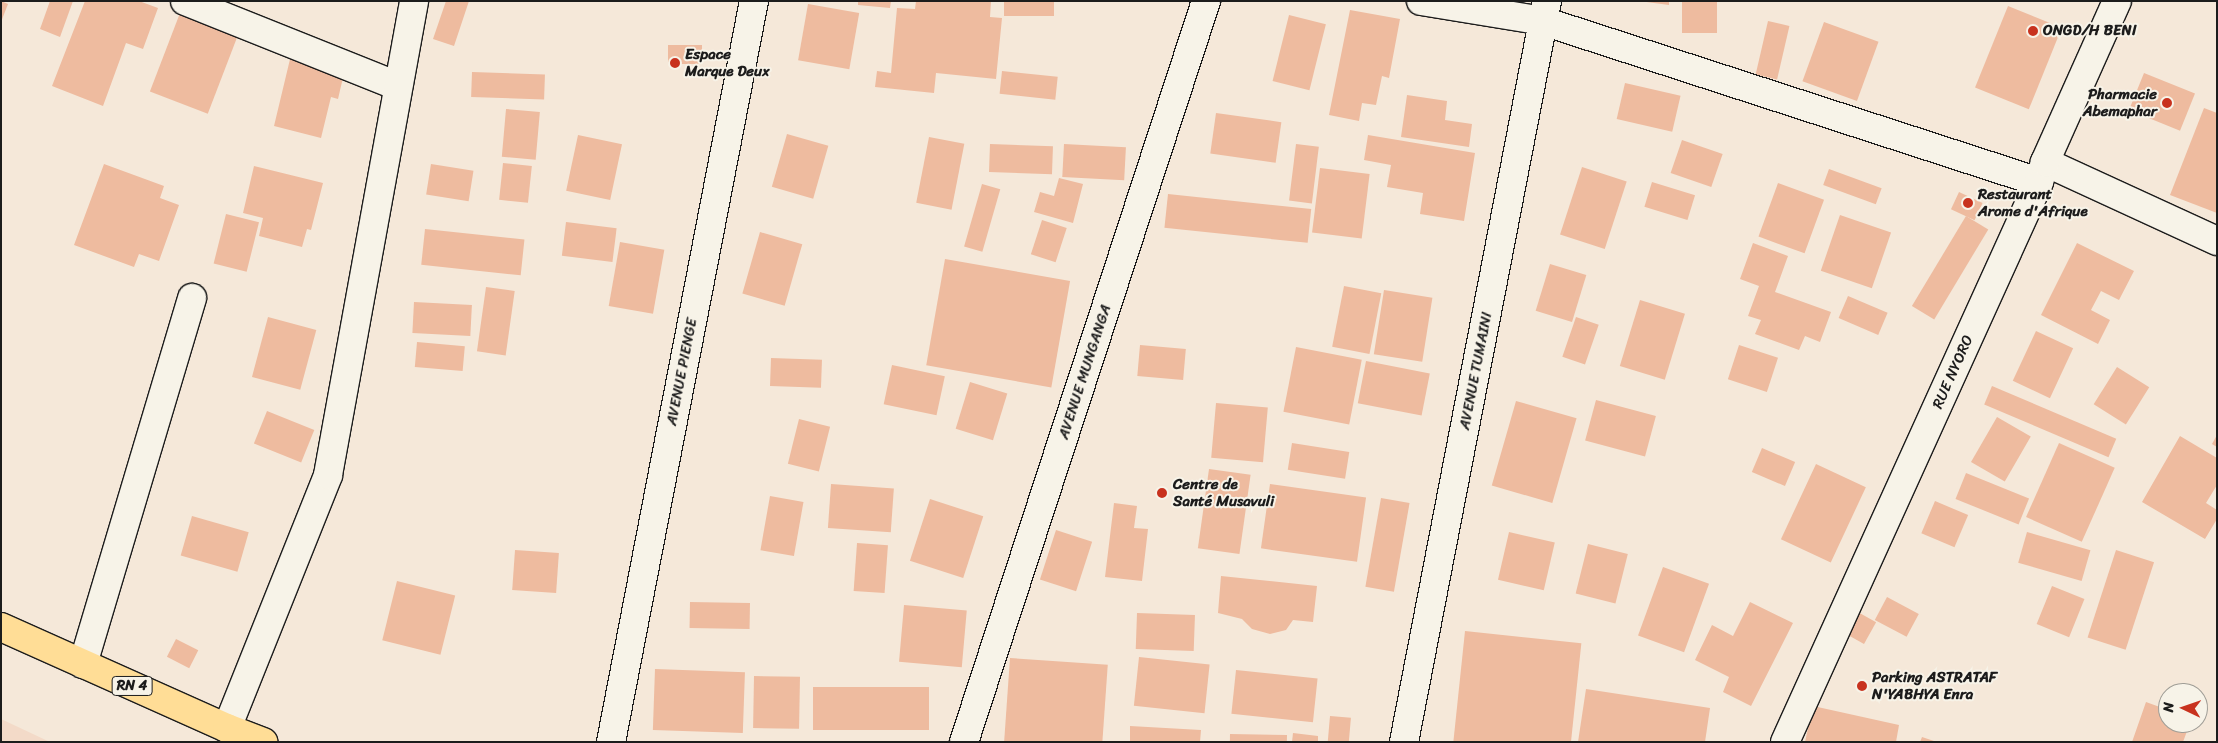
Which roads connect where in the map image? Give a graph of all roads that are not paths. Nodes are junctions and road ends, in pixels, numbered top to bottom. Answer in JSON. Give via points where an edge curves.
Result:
{"nodes":[{"id":1,"x":186,"y":1,"type":"edge"},
{"id":2,"x":414,"y":1,"type":"edge"},
{"id":3,"x":754,"y":1,"type":"edge"},
{"id":4,"x":1206,"y":1,"type":"edge"},
{"id":5,"x":1421,"y":1,"type":"edge"},
{"id":6,"x":2117,"y":1,"type":"edge"},
{"id":7,"x":1545,"y":11,"type":"edge"},
{"id":8,"x":398,"y":86,"type":"junction"},
{"id":9,"x":2042,"y":172,"type":"junction"},
{"id":10,"x":2217,"y":241,"type":"edge"},
{"id":11,"x":192,"y":298,"type":"dead end"},
{"id":12,"x":1,"y":627,"type":"edge"},
{"id":13,"x":83,"y":664,"type":"junction"},
{"id":14,"x":227,"y":728,"type":"junction"},
{"id":15,"x":263,"y":742,"type":"edge"},
{"id":16,"x":611,"y":742,"type":"edge"},
{"id":17,"x":964,"y":742,"type":"edge"},
{"id":18,"x":1404,"y":742,"type":"edge"},
{"id":19,"x":1785,"y":742,"type":"edge"}],
"edges":[{"from":1,"to":8,"type":"street"},
{"from":2,"to":8,"type":"street"},
{"from":3,"to":16,"type":"street","name":"AVENUE PIENGE"},
{"from":4,"to":17,"type":"street","name":"AVENUE MUNGANGA"},
{"from":5,"to":7,"type":"street"},
{"from":6,"to":9,"type":"street","name":"RUE NYORO"},
{"from":7,"to":9,"type":"street"},
{"from":7,"to":18,"type":"street","name":"AVENUE TUMAINI"},
{"from":8,"to":14,"type":"street","via":[[328,475]]},
{"from":9,"to":10,"type":"street"},
{"from":9,"to":19,"type":"street","name":"RUE NYORO"},
{"from":11,"to":13,"type":"street"},
{"from":12,"to":13,"type":"highway","number":"RN 4"},
{"from":13,"to":14,"type":"highway","number":"RN 4"},
{"from":14,"to":15,"type":"highway","number":"RN 4"}]}
